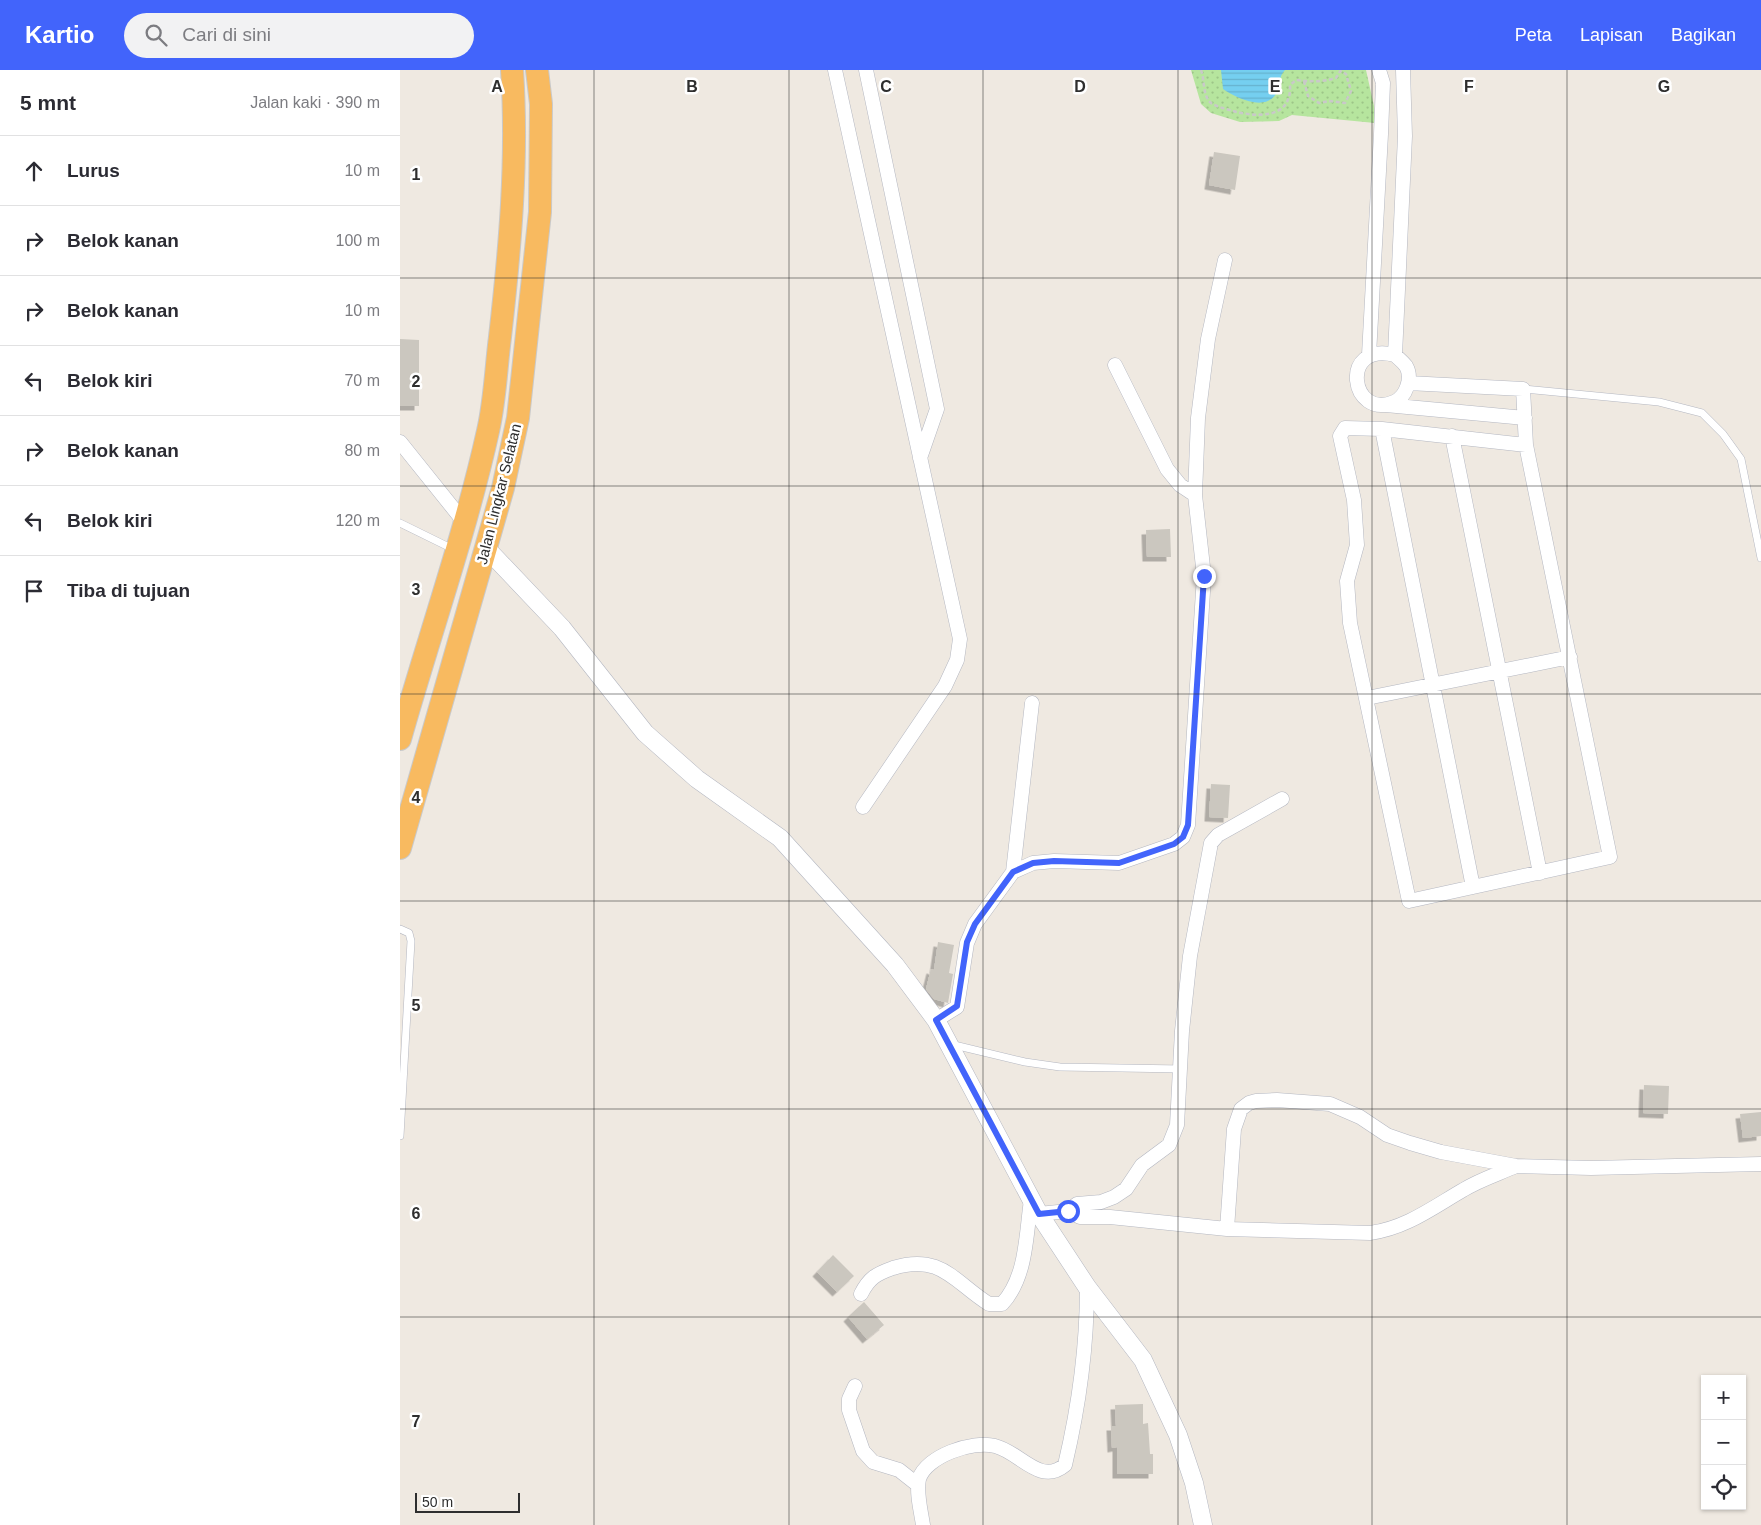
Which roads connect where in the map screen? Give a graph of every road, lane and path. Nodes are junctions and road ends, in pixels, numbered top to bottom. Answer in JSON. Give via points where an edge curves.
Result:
{"nodes":[{"id":1,"x":512,"y":70,"type":"edge"},
{"id":2,"x":537,"y":70,"type":"edge"},
{"id":3,"x":835,"y":70,"type":"edge"},
{"id":4,"x":866,"y":70,"type":"edge"},
{"id":5,"x":1201,"y":70,"type":"edge"},
{"id":6,"x":1340,"y":70,"type":"edge"},
{"id":7,"x":1379,"y":70,"type":"edge"},
{"id":8,"x":1404,"y":70,"type":"edge"},
{"id":9,"x":1304,"y":81,"type":"junction"},
{"id":10,"x":1381,"y":134,"type":"junction"},
{"id":11,"x":1405,"y":136,"type":"junction"},
{"id":12,"x":1225,"y":260,"type":"dead end"},
{"id":13,"x":1369,"y":355,"type":"junction"},
{"id":14,"x":1395,"y":355,"type":"junction"},
{"id":15,"x":1115,"y":365,"type":"dead end"},
{"id":16,"x":1408,"y":383,"type":"junction"},
{"id":17,"x":1523,"y":390,"type":"junction"},
{"id":18,"x":1386,"y":405,"type":"junction"},
{"id":19,"x":1525,"y":418,"type":"junction"},
{"id":20,"x":1382,"y":429,"type":"junction"},
{"id":21,"x":1452,"y":436,"type":"junction"},
{"id":22,"x":400,"y":442,"type":"edge"},
{"id":23,"x":1526,"y":444,"type":"junction"},
{"id":24,"x":920,"y":458,"type":"junction"},
{"id":25,"x":1195,"y":495,"type":"junction"},
{"id":26,"x":400,"y":523,"type":"edge"},
{"id":27,"x":465,"y":523,"type":"junction"},
{"id":28,"x":486,"y":548,"type":"junction"},
{"id":29,"x":457,"y":551,"type":"junction"},
{"id":30,"x":1761,"y":558,"type":"edge"},
{"id":31,"x":1570,"y":658,"type":"junction"},
{"id":32,"x":1500,"y":671,"type":"junction"},
{"id":33,"x":1433,"y":685,"type":"junction"},
{"id":34,"x":1367,"y":698,"type":"junction"},
{"id":35,"x":411,"y":700,"type":"junction"},
{"id":36,"x":1032,"y":703,"type":"dead end"},
{"id":37,"x":439,"y":711,"type":"junction"},
{"id":38,"x":400,"y":739,"type":"edge"},
{"id":39,"x":1282,"y":799,"type":"dead end"},
{"id":40,"x":863,"y":807,"type":"dead end"},
{"id":41,"x":400,"y":848,"type":"edge"},
{"id":42,"x":1013,"y":872,"type":"junction"},
{"id":43,"x":1540,"y":873,"type":"junction"},
{"id":44,"x":1473,"y":887,"type":"junction"},
{"id":45,"x":400,"y":929,"type":"edge"},
{"id":46,"x":936,"y":1020,"type":"junction"},
{"id":47,"x":948,"y":1043,"type":"junction"},
{"id":48,"x":1182,"y":1069,"type":"junction"},
{"id":49,"x":400,"y":1136,"type":"edge"},
{"id":50,"x":1761,"y":1164,"type":"edge"},
{"id":51,"x":1516,"y":1166,"type":"junction"},
{"id":52,"x":1035,"y":1207,"type":"junction"},
{"id":53,"x":1068,"y":1211,"type":"junction"},
{"id":54,"x":1227,"y":1229,"type":"junction"},
{"id":55,"x":1087,"y":1287,"type":"junction"},
{"id":56,"x":861,"y":1294,"type":"dead end"},
{"id":57,"x":855,"y":1386,"type":"dead end"},
{"id":58,"x":918,"y":1485,"type":"junction"},
{"id":59,"x":923,"y":1525,"type":"edge"},
{"id":60,"x":1203,"y":1525,"type":"edge"}],
"edges":[{"from":1,"to":27,"type":"highway","name":"Jalan Lingkar Selatan","via":[[514,192],[503,309],[489,428]]},
{"from":2,"to":28,"type":"highway","name":"Jalan Lingkar Selatan","via":[[541,104],[540,212],[518,418]]},
{"from":3,"to":24,"type":"street"},
{"from":4,"to":24,"type":"street","via":[[937,409]]},
{"from":5,"to":9,"type":"path","via":[[1205,94],[1211,102],[1243,113],[1267,116],[1286,105],[1290,85],[1296,80]]},
{"from":6,"to":9,"type":"path","via":[[1336,78]]},
{"from":6,"to":9,"type":"path","via":[[1346,74],[1351,92],[1345,103],[1319,103],[1308,96]]},
{"from":7,"to":10,"type":"street","via":[[1383,83]]},
{"from":8,"to":11,"type":"street"},
{"from":10,"to":11,"type":"street"},
{"from":10,"to":13,"type":"street"},
{"from":11,"to":14,"type":"street"},
{"from":12,"to":25,"type":"street","via":[[1208,338],[1201,392]]},
{"from":13,"to":14,"type":"street","via":[[1382,352]]},
{"from":13,"to":18,"type":"street","via":[[1358,366],[1355,380],[1360,394],[1372,403]]},
{"from":14,"to":16,"type":"street","via":[[1406,367]]},
{"from":15,"to":25,"type":"street","via":[[1166,469],[1180,485]]},
{"from":16,"to":17,"type":"street"},
{"from":16,"to":18,"type":"street","via":[[1397,401]]},
{"from":17,"to":19,"type":"street"},
{"from":17,"to":30,"type":"lane","via":[[1659,402],[1702,413],[1741,459]]},
{"from":18,"to":19,"type":"street"},
{"from":19,"to":23,"type":"street"},
{"from":20,"to":21,"type":"street"},
{"from":20,"to":33,"type":"street"},
{"from":20,"to":34,"type":"street","via":[[1345,428],[1340,436],[1354,500],[1357,544],[1347,582],[1350,623]]},
{"from":21,"to":23,"type":"street"},
{"from":21,"to":32,"type":"street"},
{"from":22,"to":27,"type":"street"},
{"from":23,"to":31,"type":"street"},
{"from":24,"to":40,"type":"street","via":[[960,648],[945,686]]},
{"from":25,"to":42,"type":"street","via":[[1204,576],[1188,825],[1183,837],[1174,844],[1119,863],[1054,861],[1033,863]]},
{"from":26,"to":29,"type":"lane"},
{"from":27,"to":29,"type":"highway","name":"Jalan Lingkar Selatan"},
{"from":28,"to":37,"type":"highway","name":"Jalan Lingkar Selatan"},
{"from":28,"to":46,"type":"street","via":[[562,628],[645,733],[697,779],[780,838],[896,965]]},
{"from":29,"to":35,"type":"highway","name":"Jalan Lingkar Selatan"},
{"from":31,"to":32,"type":"street"},
{"from":31,"to":43,"type":"street","via":[[1610,858]]},
{"from":32,"to":33,"type":"street"},
{"from":32,"to":43,"type":"street"},
{"from":33,"to":34,"type":"street"},
{"from":33,"to":44,"type":"street"},
{"from":34,"to":44,"type":"street","via":[[1409,901]]},
{"from":35,"to":37,"type":"highway"},
{"from":35,"to":38,"type":"highway","name":"Jalan Lingkar Selatan"},
{"from":36,"to":42,"type":"street"},
{"from":37,"to":41,"type":"highway","name":"Jalan Lingkar Selatan"},
{"from":39,"to":48,"type":"street","via":[[1218,835],[1211,843],[1192,947],[1182,1031]]},
{"from":42,"to":46,"type":"street","via":[[975,924],[967,942],[957,1006]]},
{"from":43,"to":44,"type":"street"},
{"from":45,"to":49,"type":"lane","via":[[409,933],[411,941]]},
{"from":46,"to":47,"type":"street"},
{"from":47,"to":48,"type":"lane","via":[[1060,1067]]},
{"from":47,"to":52,"type":"street"},
{"from":48,"to":53,"type":"street","via":[[1177,1125],[1169,1145],[1142,1165],[1126,1188],[1114,1197],[1078,1204]]},
{"from":50,"to":51,"type":"street","via":[[1591,1168]]},
{"from":51,"to":54,"type":"street","via":[[1464,1189],[1423,1215],[1386,1231]]},
{"from":51,"to":54,"type":"street","via":[[1410,1143],[1387,1135],[1360,1117],[1330,1104],[1256,1101],[1242,1109],[1234,1129]]},
{"from":52,"to":53,"type":"street"},
{"from":52,"to":55,"type":"street"},
{"from":52,"to":56,"type":"street","via":[[1016,1282],[1002,1304],[989,1304],[944,1269],[913,1263],[875,1274]]},
{"from":53,"to":54,"type":"street","via":[[1080,1217]]},
{"from":55,"to":58,"type":"street","via":[[1087,1328],[1080,1388],[1065,1465],[1050,1473],[1030,1467],[1021,1458],[994,1446],[977,1445],[949,1453],[931,1464],[920,1477]]},
{"from":55,"to":60,"type":"street","via":[[1144,1360],[1178,1434]]},
{"from":57,"to":58,"type":"street","via":[[849,1399],[850,1410],[863,1451],[873,1462],[899,1470]]},
{"from":58,"to":59,"type":"street"}]}
